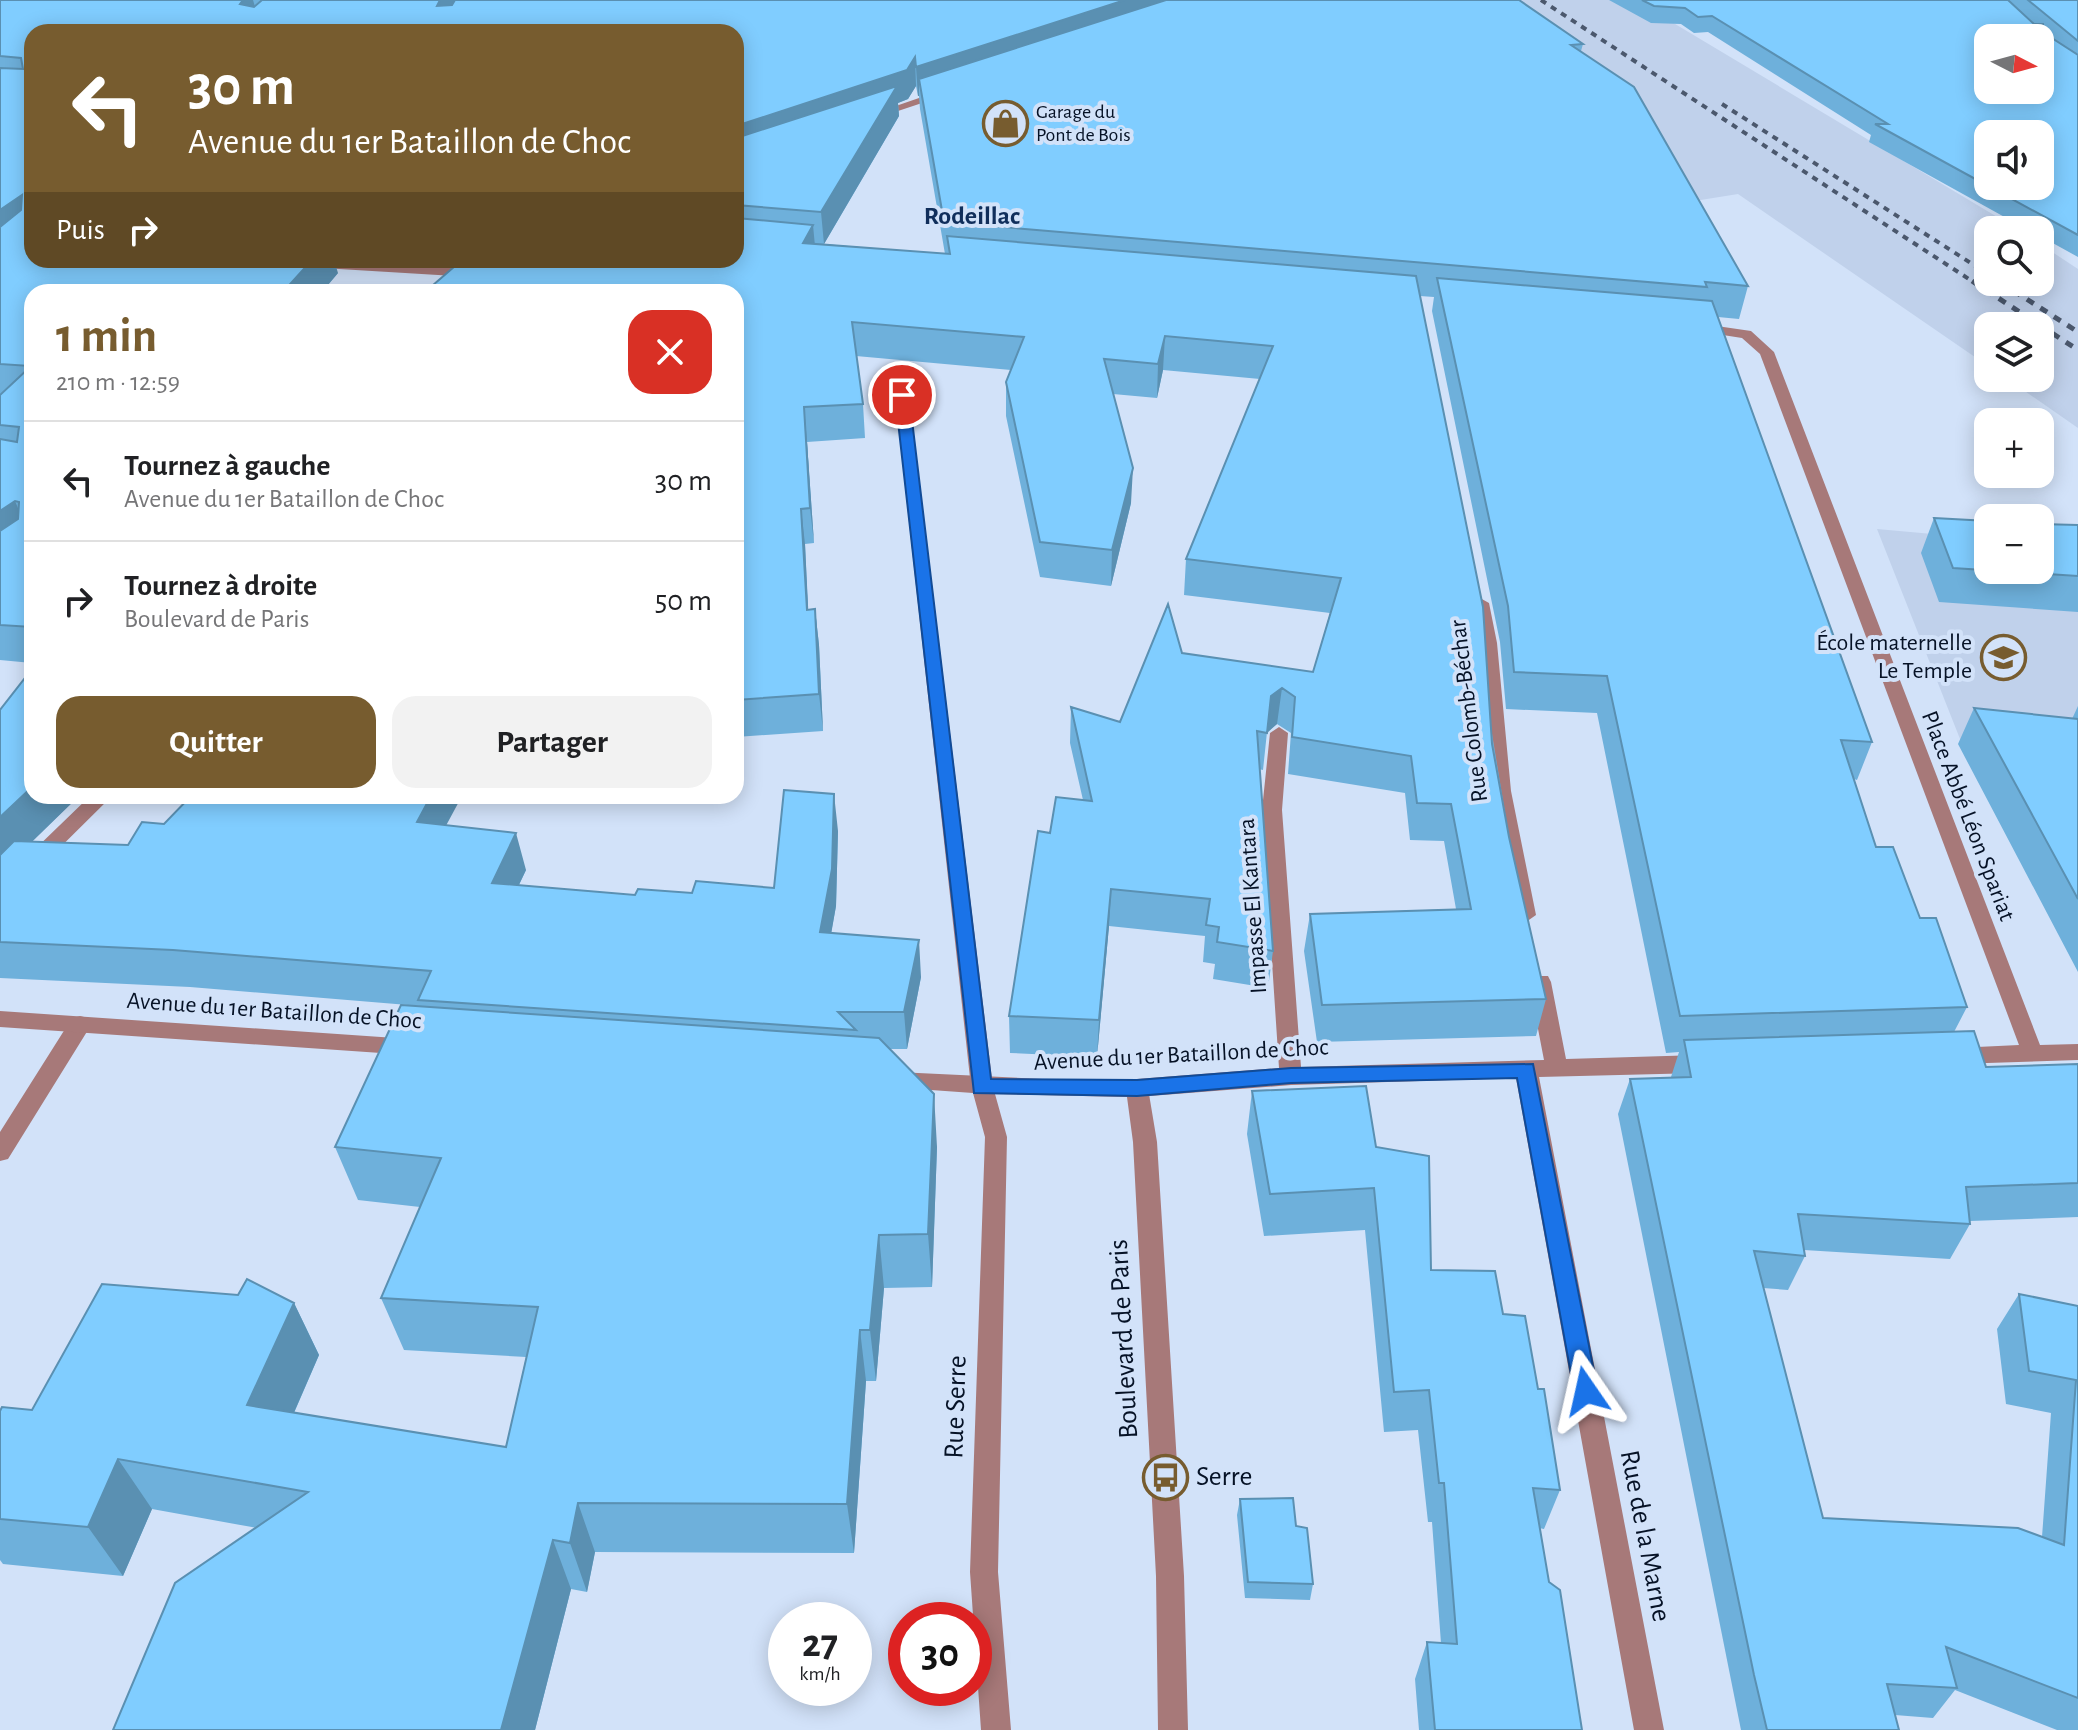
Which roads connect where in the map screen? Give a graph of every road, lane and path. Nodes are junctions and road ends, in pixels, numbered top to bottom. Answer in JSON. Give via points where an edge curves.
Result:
{"nodes":[{"id":1,"x":953,"y":89,"type":"edge"},
{"id":2,"x":864,"y":119,"type":"edge"},
{"id":3,"x":418,"y":268,"type":"edge"},
{"id":4,"x":442,"y":284,"type":"edge"},
{"id":5,"x":1675,"y":325,"type":"edge"},
{"id":6,"x":902,"y":395,"type":"dead end"},
{"id":7,"x":1475,"y":581,"type":"edge"},
{"id":8,"x":1279,"y":733,"type":"dead end"},
{"id":9,"x":94,"y":804,"type":"edge"},
{"id":10,"x":0,"y":895,"type":"edge"},
{"id":11,"x":1529,"y":929,"type":"edge"},
{"id":12,"x":1535,"y":960,"type":"edge"},
{"id":13,"x":0,"y":1019,"type":"edge"},
{"id":14,"x":80,"y":1024,"type":"junction"},
{"id":15,"x":429,"y":1048,"type":"edge"},
{"id":16,"x":2078,"y":1052,"type":"edge"},
{"id":17,"x":2033,"y":1054,"type":"junction"},
{"id":18,"x":1930,"y":1057,"type":"edge"},
{"id":19,"x":1728,"y":1063,"type":"edge"},
{"id":20,"x":1557,"y":1068,"type":"junction"},
{"id":21,"x":1526,"y":1070,"type":"junction"},
{"id":22,"x":1291,"y":1076,"type":"junction"},
{"id":23,"x":873,"y":1080,"type":"edge"},
{"id":24,"x":982,"y":1087,"type":"junction"},
{"id":25,"x":1137,"y":1088,"type":"junction"},
{"id":26,"x":0,"y":1152,"type":"edge"},
{"id":27,"x":996,"y":1730,"type":"edge"},
{"id":28,"x":1173,"y":1730,"type":"edge"},
{"id":29,"x":1649,"y":1730,"type":"edge"}],
"edges":[{"from":1,"to":2,"type":"street"},
{"from":3,"to":4,"type":"street","via":[[476,270]]},
{"from":5,"to":17,"type":"street","name":"Place Abbé Léon Spariat","via":[[1746,334],[1767,352]]},
{"from":6,"to":24,"type":"street"},
{"from":7,"to":11,"type":"street","name":"Rue Colomb-Béchar","via":[[1488,643],[1501,791]]},
{"from":8,"to":22,"type":"street","name":"Impasse El Kantara","via":[[1272,810]]},
{"from":9,"to":10,"type":"street"},
{"from":12,"to":20,"type":"street"},
{"from":13,"to":14,"type":"street","name":"Avenue du 1er Bataillon de Choc"},
{"from":14,"to":15,"type":"street","name":"Avenue du 1er Bataillon de Choc"},
{"from":14,"to":26,"type":"street"},
{"from":16,"to":17,"type":"street"},
{"from":17,"to":18,"type":"street"},
{"from":19,"to":20,"type":"street","name":"Avenue du 1er Bataillon de Choc"},
{"from":20,"to":21,"type":"street","name":"Avenue du 1er Bataillon de Choc"},
{"from":21,"to":22,"type":"street","name":"Avenue du 1er Bataillon de Choc"},
{"from":21,"to":29,"type":"street","name":"Rue de la Marne"},
{"from":22,"to":25,"type":"street","name":"Avenue du 1er Bataillon de Choc"},
{"from":23,"to":24,"type":"street","name":"Avenue du 1er Bataillon de Choc"},
{"from":24,"to":25,"type":"street","name":"Avenue du 1er Bataillon de Choc"},
{"from":24,"to":27,"type":"street","name":"Rue Serre","via":[[996,1137],[984,1572]]},
{"from":25,"to":28,"type":"street","name":"Boulevard de Paris","via":[[1145,1142],[1170,1576]]}]}
